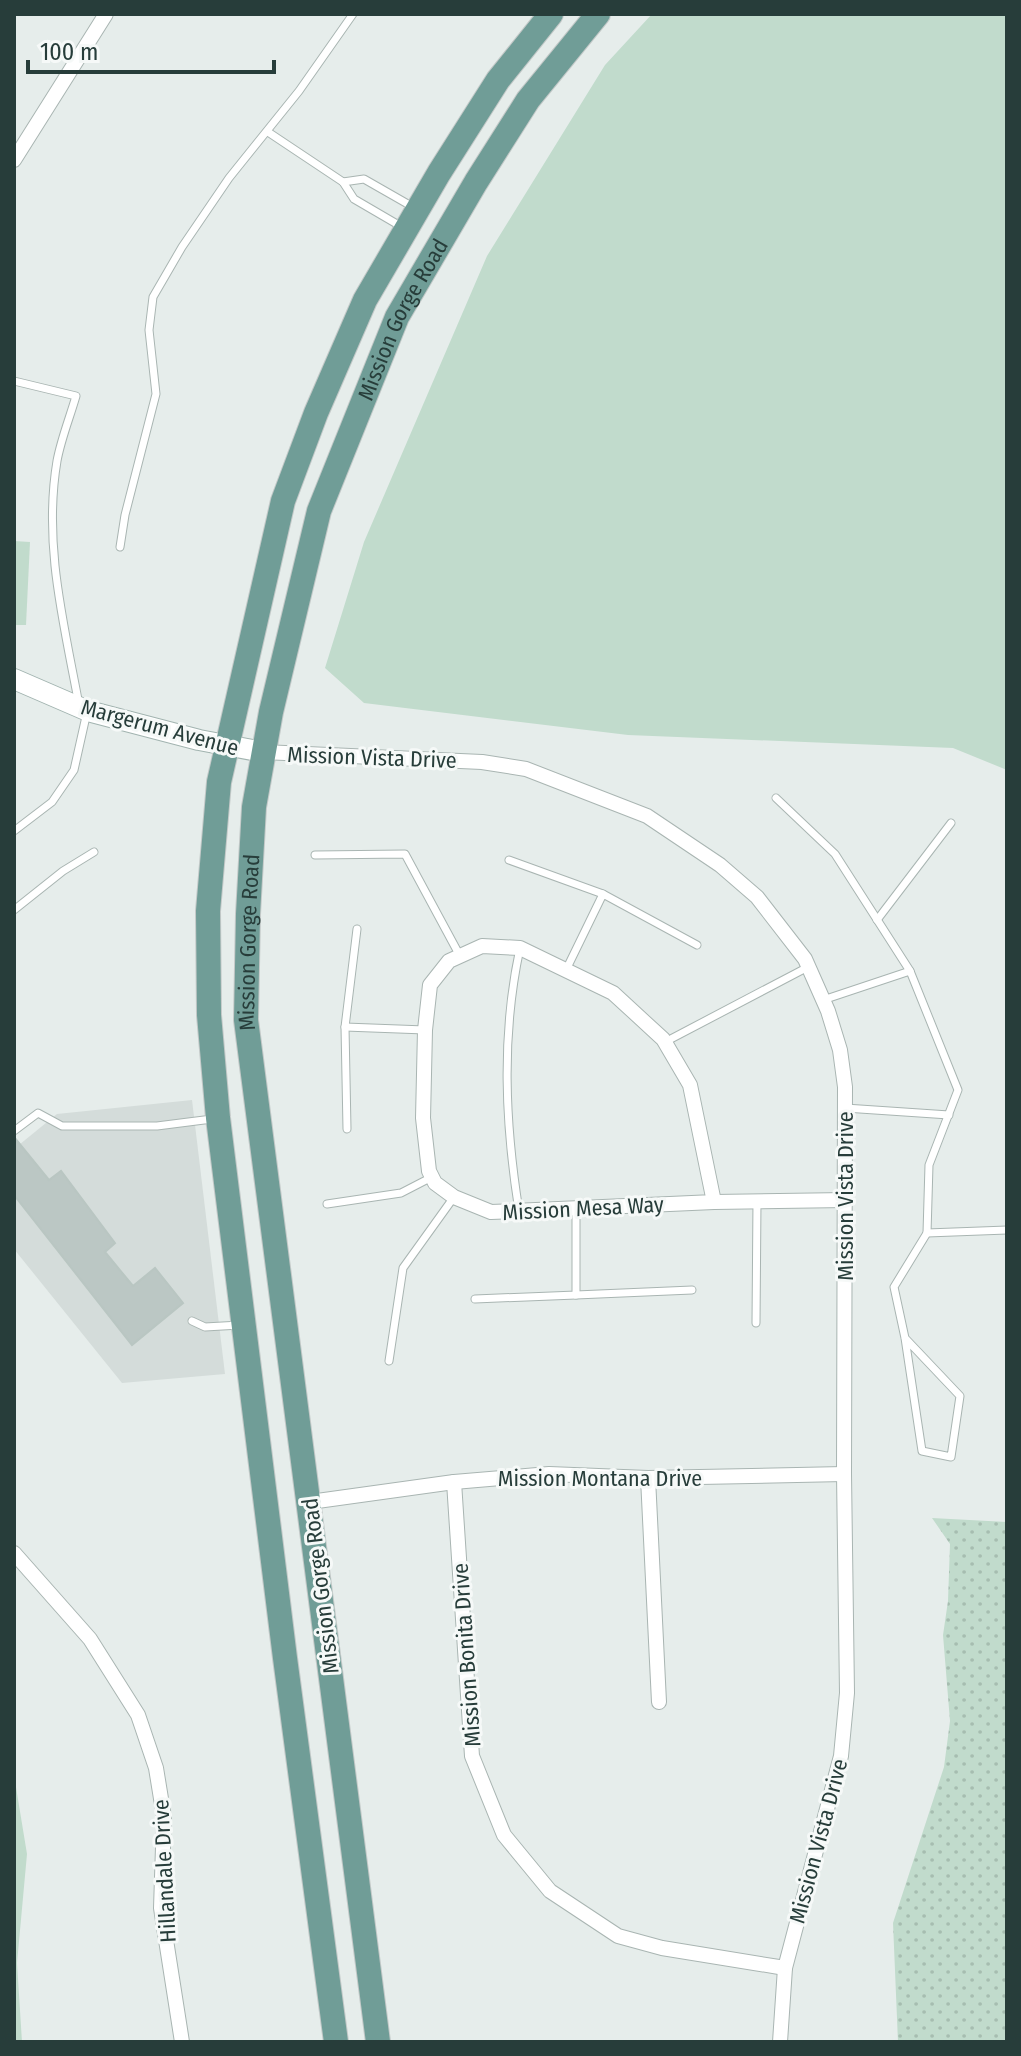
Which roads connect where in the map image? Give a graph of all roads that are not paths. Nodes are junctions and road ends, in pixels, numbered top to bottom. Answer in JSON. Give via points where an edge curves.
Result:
{"nodes":[{"id":1,"x":106,"y":14,"type":"edge"},
{"id":2,"x":353,"y":14,"type":"edge"},
{"id":3,"x":551,"y":14,"type":"edge"},
{"id":4,"x":598,"y":14,"type":"edge"},
{"id":5,"x":268,"y":132,"type":"junction"},
{"id":6,"x":14,"y":160,"type":"edge"},
{"id":7,"x":343,"y":182,"type":"junction"},
{"id":8,"x":412,"y":220,"type":"junction"},
{"id":9,"x":14,"y":381,"type":"edge"},
{"id":10,"x":120,"y":547,"type":"dead end"},
{"id":11,"x":14,"y":679,"type":"edge"},
{"id":12,"x":83,"y":709,"type":"junction"},
{"id":13,"x":227,"y":746,"type":"junction"},
{"id":14,"x":263,"y":752,"type":"junction"},
{"id":15,"x":776,"y":798,"type":"dead end"},
{"id":16,"x":951,"y":823,"type":"dead end"},
{"id":17,"x":14,"y":831,"type":"edge"},
{"id":18,"x":94,"y":852,"type":"dead end"},
{"id":19,"x":315,"y":855,"type":"dead end"},
{"id":20,"x":509,"y":860,"type":"dead end"},
{"id":21,"x":603,"y":894,"type":"junction"},
{"id":22,"x":14,"y":910,"type":"edge"},
{"id":23,"x":877,"y":920,"type":"junction"},
{"id":24,"x":357,"y":929,"type":"dead end"},
{"id":25,"x":697,"y":945,"type":"dead end"},
{"id":26,"x":520,"y":948,"type":"junction"},
{"id":27,"x":460,"y":956,"type":"junction"},
{"id":28,"x":808,"y":967,"type":"junction"},
{"id":29,"x":566,"y":970,"type":"junction"},
{"id":30,"x":910,"y":971,"type":"junction"},
{"id":31,"x":823,"y":1000,"type":"junction"},
{"id":32,"x":345,"y":1027,"type":"junction"},
{"id":33,"x":425,"y":1030,"type":"junction"},
{"id":34,"x":664,"y":1043,"type":"junction"},
{"id":35,"x":845,"y":1108,"type":"junction"},
{"id":36,"x":949,"y":1115,"type":"junction"},
{"id":37,"x":218,"y":1118,"type":"junction"},
{"id":38,"x":347,"y":1129,"type":"dead end"},
{"id":39,"x":14,"y":1131,"type":"edge"},
{"id":40,"x":432,"y":1177,"type":"junction"},
{"id":41,"x":454,"y":1197,"type":"junction"},
{"id":42,"x":846,"y":1200,"type":"junction"},
{"id":43,"x":757,"y":1201,"type":"junction"},
{"id":44,"x":714,"y":1202,"type":"junction"},
{"id":45,"x":327,"y":1204,"type":"dead end"},
{"id":46,"x":576,"y":1208,"type":"junction"},
{"id":47,"x":519,"y":1211,"type":"junction"},
{"id":48,"x":1007,"y":1230,"type":"edge"},
{"id":49,"x":927,"y":1233,"type":"junction"},
{"id":50,"x":692,"y":1290,"type":"dead end"},
{"id":51,"x":576,"y":1295,"type":"junction"},
{"id":52,"x":475,"y":1299,"type":"dead end"},
{"id":53,"x":192,"y":1321,"type":"dead end"},
{"id":54,"x":756,"y":1323,"type":"dead end"},
{"id":55,"x":245,"y":1325,"type":"junction"},
{"id":56,"x":905,"y":1338,"type":"junction"},
{"id":57,"x":389,"y":1361,"type":"dead end"},
{"id":58,"x":844,"y":1474,"type":"junction"},
{"id":59,"x":648,"y":1478,"type":"junction"},
{"id":60,"x":454,"y":1482,"type":"junction"},
{"id":61,"x":310,"y":1502,"type":"junction"},
{"id":62,"x":14,"y":1553,"type":"edge"},
{"id":63,"x":659,"y":1702,"type":"dead end"},
{"id":64,"x":785,"y":1968,"type":"junction"},
{"id":65,"x":182,"y":2042,"type":"edge"},
{"id":66,"x":336,"y":2042,"type":"edge"},
{"id":67,"x":378,"y":2042,"type":"edge"},
{"id":68,"x":780,"y":2042,"type":"edge"}],
"edges":[{"from":1,"to":6,"type":"street"},
{"from":2,"to":5,"type":"lane"},
{"from":3,"to":8,"type":"main road","name":"Mission Gorge Road","via":[[498,80]]},
{"from":4,"to":14,"type":"main road","name":"Mission Gorge Road","via":[[528,100],[397,317],[319,511]]},
{"from":5,"to":7,"type":"lane"},
{"from":5,"to":10,"type":"lane","via":[[221,190],[153,297],[149,330],[156,394]]},
{"from":7,"to":8,"type":"lane","via":[[354,199]]},
{"from":7,"to":8,"type":"lane","via":[[364,179]]},
{"from":8,"to":13,"type":"main road","name":"Mission Gorge Road","via":[[365,300],[283,501]]},
{"from":9,"to":12,"type":"lane","via":[[76,396],[58,460],[52,520],[56,584]]},
{"from":11,"to":12,"type":"street","name":"Margerum Avenue"},
{"from":12,"to":13,"type":"street","name":"Margerum Avenue"},
{"from":12,"to":17,"type":"lane","via":[[74,770],[52,802]]},
{"from":13,"to":14,"type":"street","name":"Margerum Avenue"},
{"from":13,"to":37,"type":"main road","name":"Mission Gorge Road","via":[[208,911],[209,1015]]},
{"from":14,"to":28,"type":"street","name":"Mission Vista Drive","via":[[482,762],[526,769],[568,784],[647,816],[720,865],[757,897]]},
{"from":14,"to":61,"type":"main road","name":"Mission Gorge Road","via":[[254,807],[246,1020]]},
{"from":15,"to":23,"type":"lane","via":[[835,854]]},
{"from":16,"to":23,"type":"lane"},
{"from":18,"to":22,"type":"lane"},
{"from":19,"to":27,"type":"lane","via":[[405,854]]},
{"from":20,"to":21,"type":"lane"},
{"from":21,"to":25,"type":"lane"},
{"from":21,"to":29,"type":"lane"},
{"from":23,"to":30,"type":"lane"},
{"from":24,"to":32,"type":"lane"},
{"from":26,"to":27,"type":"street","via":[[482,946]]},
{"from":26,"to":29,"type":"street"},
{"from":26,"to":47,"type":"lane","via":[[511,989],[505,1085]]},
{"from":27,"to":33,"type":"street","via":[[449,961],[430,985]]},
{"from":28,"to":31,"type":"street","name":"Mission Vista Drive"},
{"from":28,"to":34,"type":"lane"},
{"from":29,"to":34,"type":"street","via":[[613,993]]},
{"from":30,"to":31,"type":"lane"},
{"from":30,"to":36,"type":"lane","via":[[958,1090]]},
{"from":31,"to":35,"type":"street","name":"Mission Vista Drive","via":[[840,1050]]},
{"from":32,"to":33,"type":"lane"},
{"from":32,"to":38,"type":"lane"},
{"from":33,"to":40,"type":"street","via":[[423,1118]]},
{"from":34,"to":44,"type":"street","via":[[690,1085]]},
{"from":35,"to":36,"type":"lane"},
{"from":35,"to":42,"type":"street","name":"Mission Vista Drive"},
{"from":36,"to":49,"type":"lane","via":[[929,1165]]},
{"from":37,"to":39,"type":"lane","via":[[157,1126],[62,1126],[38,1113]]},
{"from":37,"to":55,"type":"main road","name":"Mission Gorge Road"},
{"from":40,"to":41,"type":"street","name":"Mission Mesa Way"},
{"from":40,"to":45,"type":"lane","via":[[401,1193]]},
{"from":41,"to":47,"type":"street","name":"Mission Mesa Way","via":[[491,1212]]},
{"from":41,"to":57,"type":"lane","via":[[403,1268]]},
{"from":42,"to":43,"type":"street","name":"Mission Mesa Way"},
{"from":42,"to":58,"type":"street","name":"Mission Vista Drive"},
{"from":43,"to":44,"type":"street","name":"Mission Mesa Way"},
{"from":43,"to":54,"type":"lane"},
{"from":44,"to":46,"type":"street","name":"Mission Mesa Way"},
{"from":46,"to":47,"type":"street","name":"Mission Mesa Way"},
{"from":46,"to":51,"type":"lane"},
{"from":48,"to":49,"type":"lane"},
{"from":49,"to":56,"type":"lane","via":[[894,1287]]},
{"from":50,"to":51,"type":"lane"},
{"from":51,"to":52,"type":"lane"},
{"from":53,"to":55,"type":"lane","via":[[205,1327]]},
{"from":55,"to":66,"type":"main road","name":"Mission Gorge Road"},
{"from":56,"to":56,"type":"lane","via":[[922,1451],[951,1457],[960,1396]]},
{"from":58,"to":59,"type":"street","name":"Mission Montana Drive"},
{"from":58,"to":64,"type":"street","name":"Mission Vista Drive","via":[[847,1693],[841,1756]]},
{"from":59,"to":60,"type":"street","name":"Mission Montana Drive","via":[[549,1474]]},
{"from":59,"to":63,"type":"street"},
{"from":60,"to":61,"type":"street","name":"Mission Montana Drive"},
{"from":60,"to":64,"type":"street","name":"Mission Bonita Drive","via":[[472,1756],[504,1835],[550,1891],[618,1936]]},
{"from":61,"to":67,"type":"main road","name":"Mission Gorge Road"},
{"from":62,"to":65,"type":"street","name":"Hillandale Drive","via":[[90,1639],[138,1715],[156,1768],[164,1817],[161,1908]]},
{"from":64,"to":68,"type":"street","name":"Mission Vista Drive"}]}
